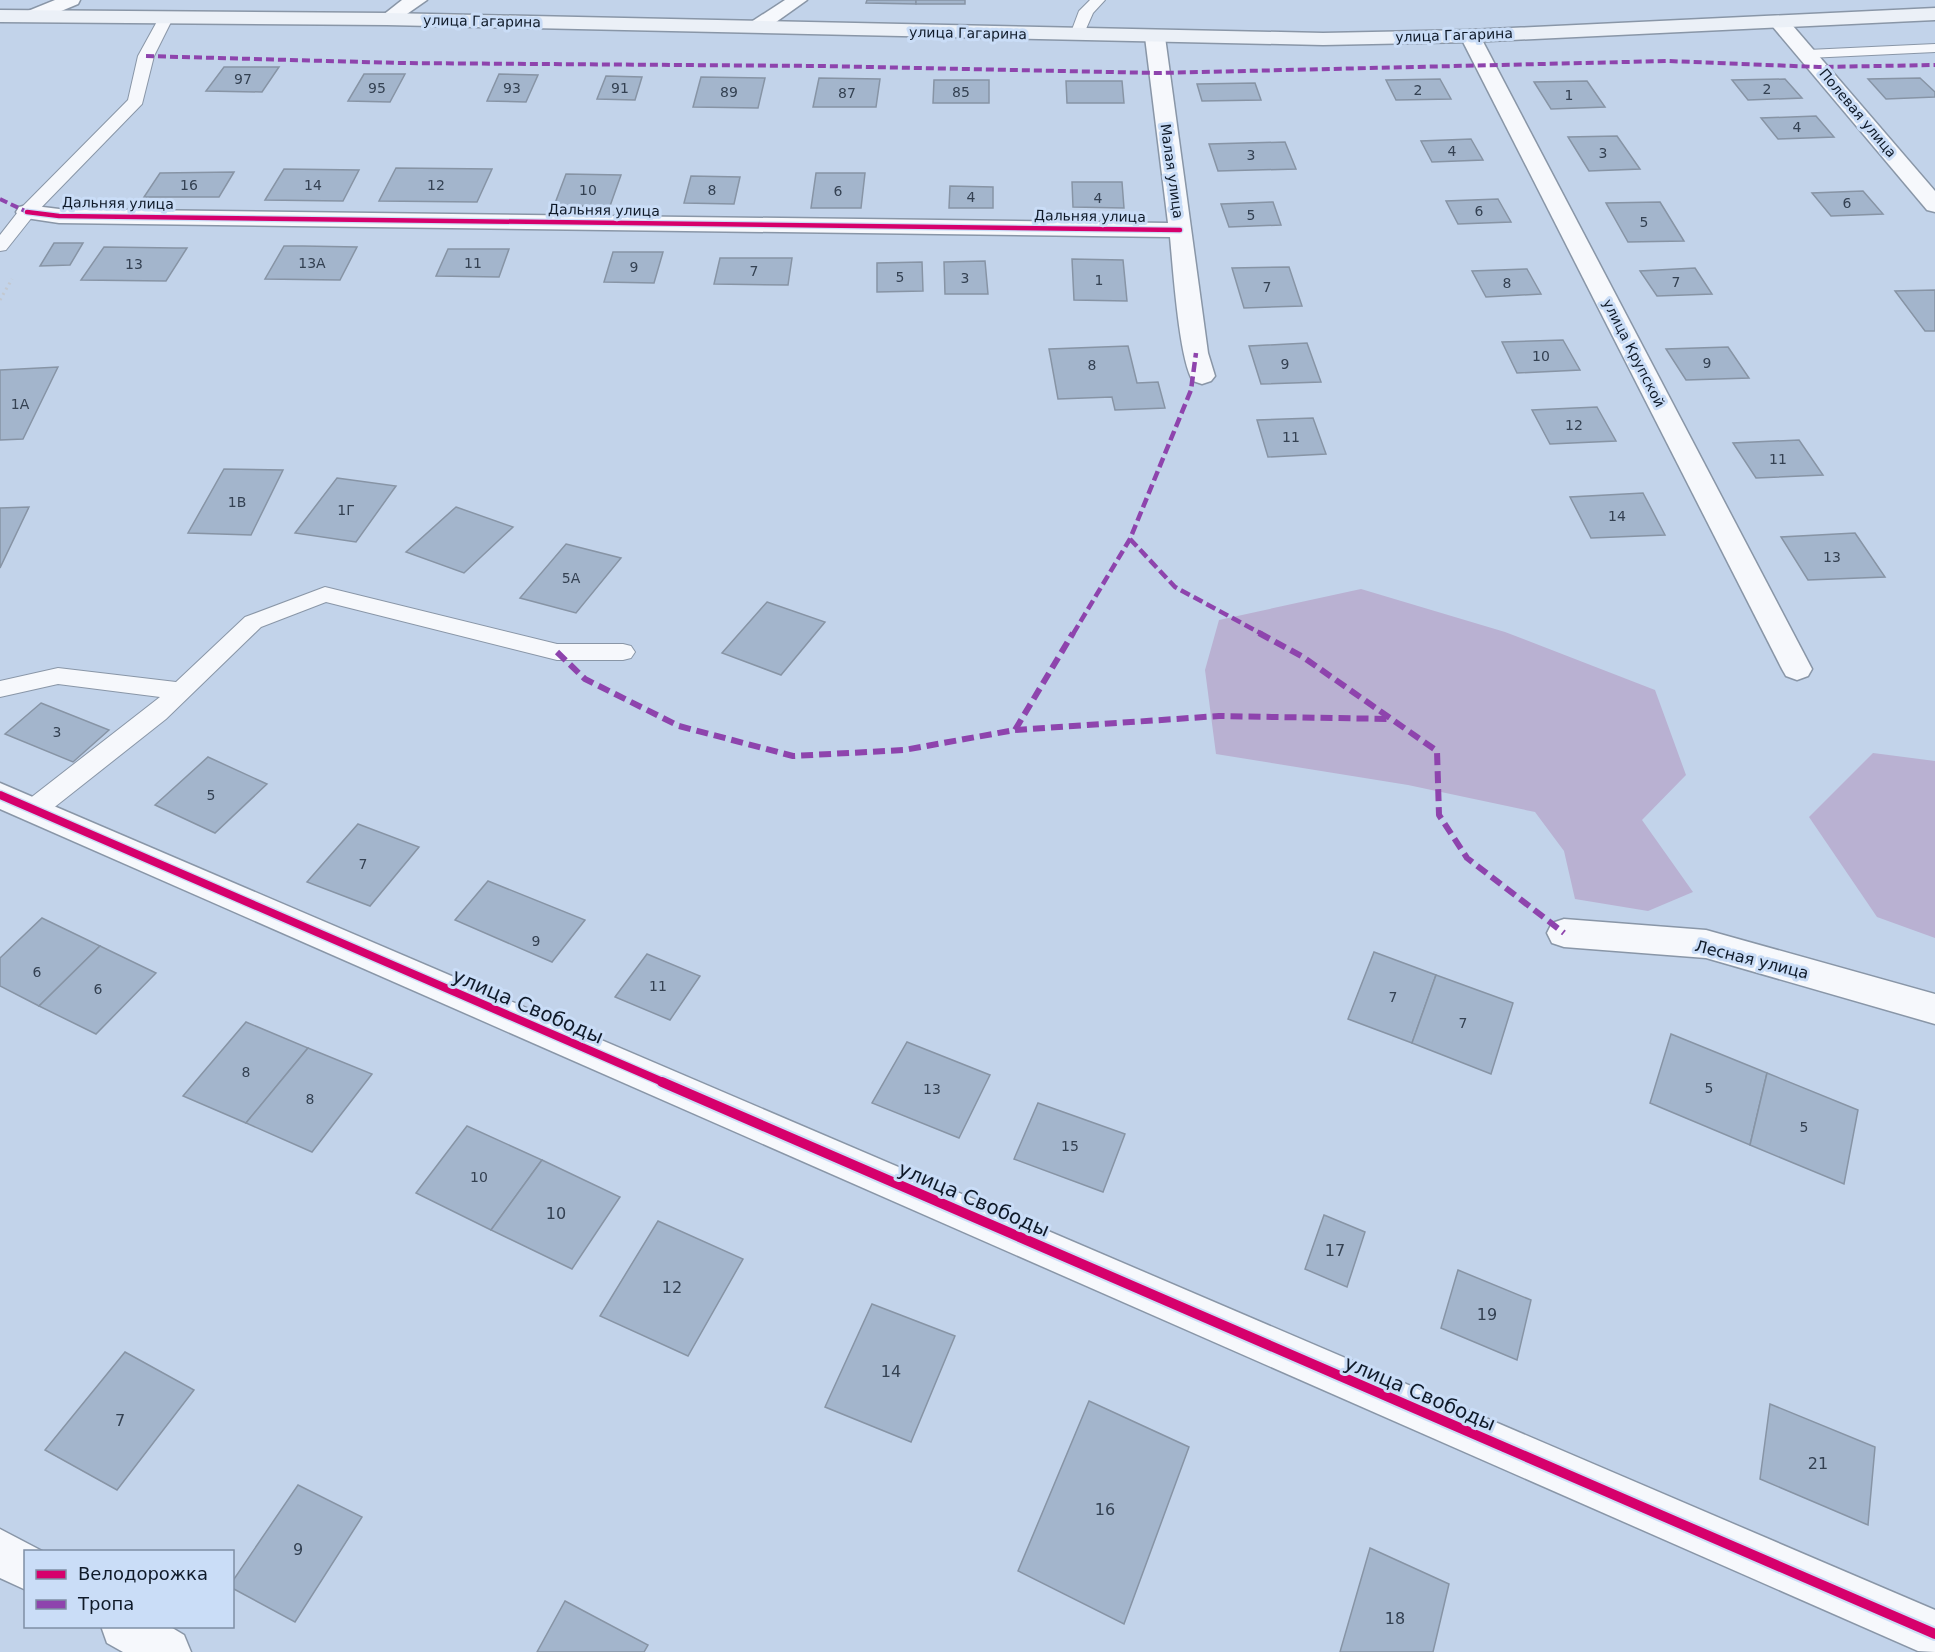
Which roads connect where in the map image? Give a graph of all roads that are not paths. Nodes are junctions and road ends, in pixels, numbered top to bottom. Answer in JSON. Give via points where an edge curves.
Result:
{"nodes":[{"id":1,"x":70,"y":0,"type":"edge"},
{"id":2,"x":418,"y":0,"type":"edge"},
{"id":3,"x":798,"y":0,"type":"edge"},
{"id":4,"x":1098,"y":0,"type":"edge"},
{"id":5,"x":1935,"y":14,"type":"edge"},
{"id":6,"x":35,"y":15,"type":"junction"},
{"id":7,"x":0,"y":16,"type":"edge"},
{"id":8,"x":167,"y":16,"type":"junction"},
{"id":9,"x":387,"y":19,"type":"junction"},
{"id":10,"x":1780,"y":23,"type":"junction"},
{"id":11,"x":755,"y":28,"type":"junction"},
{"id":12,"x":1077,"y":35,"type":"junction"},
{"id":13,"x":1470,"y":36,"type":"junction"},
{"id":14,"x":1155,"y":37,"type":"junction"},
{"id":15,"x":1935,"y":48,"type":"edge"},
{"id":16,"x":1808,"y":54,"type":"junction"},
{"id":17,"x":1935,"y":205,"type":"edge"},
{"id":18,"x":27,"y":212,"type":"junction"},
{"id":19,"x":1180,"y":230,"type":"junction"},
{"id":20,"x":0,"y":246,"type":"edge"},
{"id":21,"x":1202,"y":376,"type":"dead end"},
{"id":22,"x":623,"y":652,"type":"dead end"},
{"id":23,"x":1797,"y":669,"type":"dead end"},
{"id":24,"x":0,"y":689,"type":"edge"},
{"id":25,"x":181,"y":691,"type":"junction"},
{"id":26,"x":17,"y":802,"type":"edge"},
{"id":27,"x":1564,"y":933,"type":"dead end"},
{"id":28,"x":1935,"y":1010,"type":"edge"},
{"id":29,"x":0,"y":1552,"type":"edge"},
{"id":30,"x":24,"y":1566,"type":"edge"},
{"id":31,"x":127,"y":1628,"type":"edge"},
{"id":32,"x":1935,"y":1634,"type":"edge"},
{"id":33,"x":166,"y":1652,"type":"edge"}],
"edges":[{"from":1,"to":6,"type":"street"},
{"from":2,"to":9,"type":"street"},
{"from":3,"to":11,"type":"street"},
{"from":4,"to":12,"type":"lane","via":[[1086,11]]},
{"from":5,"to":10,"type":"main road","name":"улица Гагарина"},
{"from":6,"to":7,"type":"main road","name":"улица Гагарина"},
{"from":6,"to":8,"type":"main road","name":"улица Гагарина"},
{"from":8,"to":9,"type":"main road","name":"улица Гагарина"},
{"from":8,"to":18,"type":"lane","via":[[146,57],[136,101]]},
{"from":9,"to":11,"type":"main road","name":"улица Гагарина"},
{"from":10,"to":13,"type":"main road","name":"улица Гагарина"},
{"from":10,"to":16,"type":"street","name":"Полевая улица"},
{"from":11,"to":12,"type":"main road","name":"улица Гагарина"},
{"from":12,"to":14,"type":"main road","name":"улица Гагарина"},
{"from":13,"to":14,"type":"main road","name":"улица Гагарина"},
{"from":13,"to":23,"type":"street","name":"улица Крупской"},
{"from":14,"to":19,"type":"street","name":"Малая улица"},
{"from":15,"to":16,"type":"lane"},
{"from":16,"to":17,"type":"street","name":"Полевая улица"},
{"from":18,"to":19,"type":"street","name":"Дальняя улица","via":[[59,216]]},
{"from":18,"to":20,"type":"lane"},
{"from":19,"to":21,"type":"street","name":"Малая улица"},
{"from":22,"to":25,"type":"lane","via":[[557,652],[325,594],[253,622]]},
{"from":24,"to":25,"type":"lane","via":[[58,676]]},
{"from":25,"to":26,"type":"lane","via":[[158,713]]},
{"from":26,"to":32,"type":"street","name":"улица Свободы"},
{"from":27,"to":28,"type":"street","name":"Лесная улица","via":[[1706,944]]},
{"from":29,"to":30,"type":"street"},
{"from":31,"to":33,"type":"street"}]}
